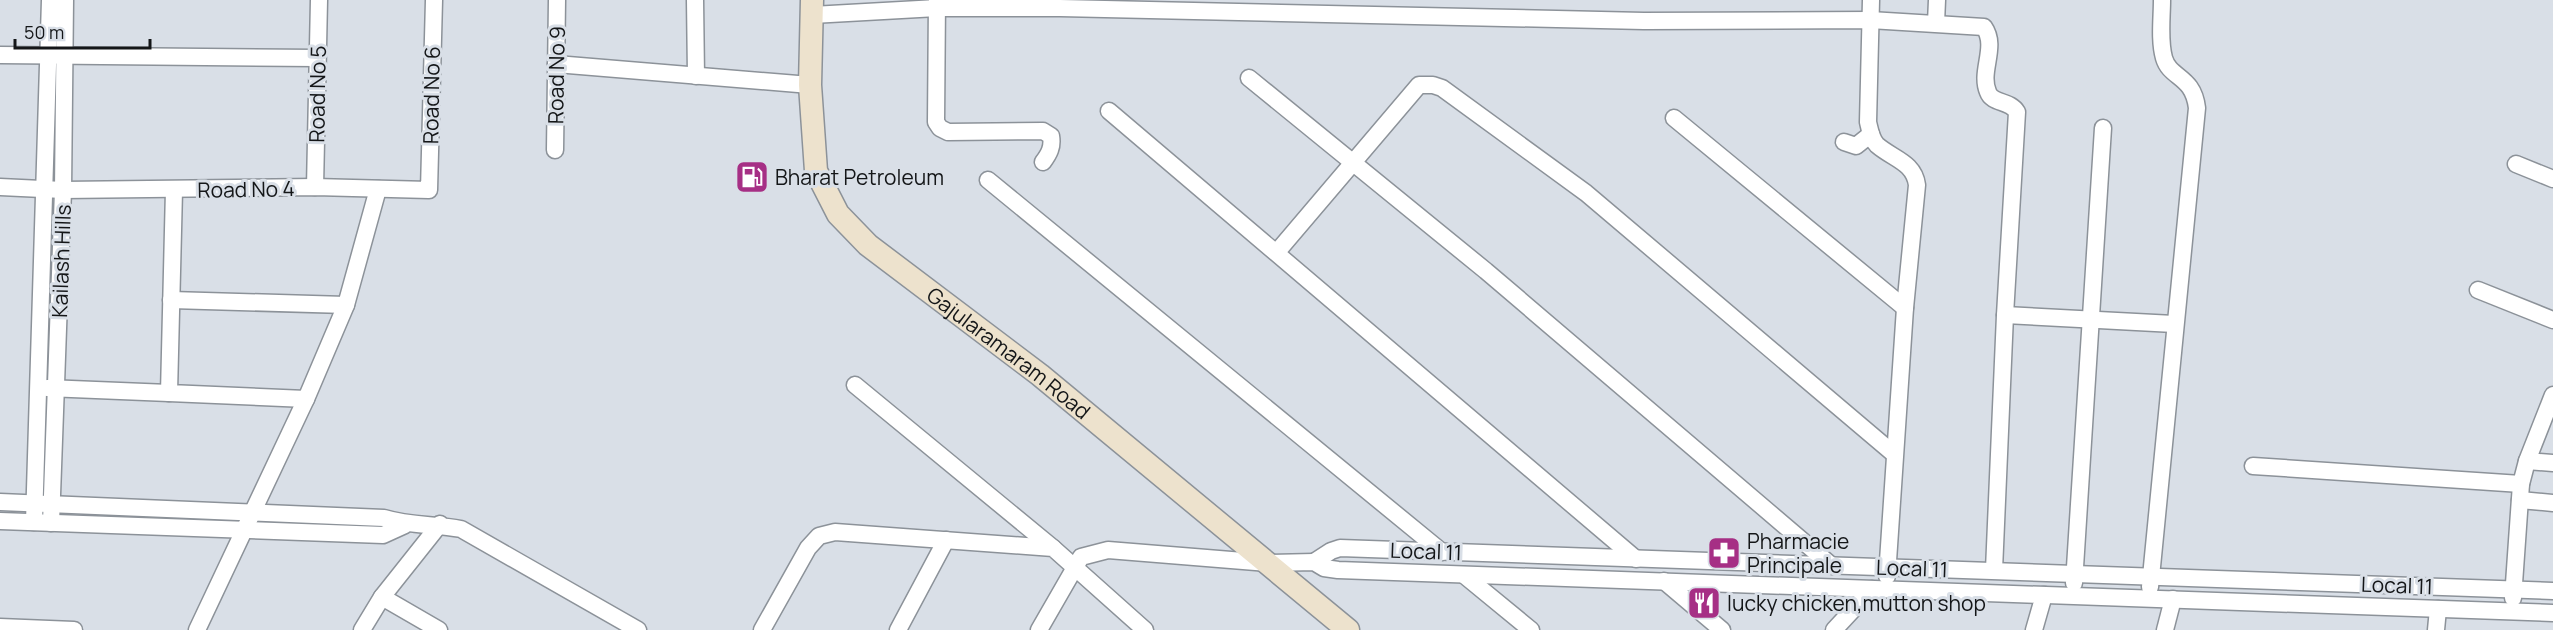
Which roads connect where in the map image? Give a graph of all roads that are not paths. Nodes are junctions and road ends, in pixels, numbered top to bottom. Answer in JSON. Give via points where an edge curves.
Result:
{"nodes":[{"id":1,"x":50,"y":0,"type":"edge"},
{"id":2,"x":65,"y":0,"type":"edge"},
{"id":3,"x":319,"y":0,"type":"edge"},
{"id":4,"x":434,"y":0,"type":"edge"},
{"id":5,"x":557,"y":0,"type":"edge"},
{"id":6,"x":695,"y":0,"type":"edge"},
{"id":7,"x":1871,"y":0,"type":"edge"},
{"id":8,"x":1937,"y":0,"type":"edge"},
{"id":9,"x":2162,"y":0,"type":"edge"},
{"id":10,"x":937,"y":4,"type":"edge"},
{"id":11,"x":1060,"y":4,"type":"edge"},
{"id":12,"x":1184,"y":5,"type":"edge"},
{"id":13,"x":1316,"y":7,"type":"edge"},
{"id":14,"x":812,"y":8,"type":"edge"},
{"id":15,"x":1522,"y":8,"type":"edge"},
{"id":16,"x":1870,"y":20,"type":"junction"},
{"id":17,"x":1936,"y":23,"type":"junction"},
{"id":18,"x":0,"y":54,"type":"edge"},
{"id":19,"x":57,"y":55,"type":"junction"},
{"id":20,"x":317,"y":58,"type":"junction"},
{"id":21,"x":556,"y":64,"type":"junction"},
{"id":22,"x":696,"y":76,"type":"junction"},
{"id":23,"x":1249,"y":78,"type":"dead end"},
{"id":24,"x":810,"y":85,"type":"junction"},
{"id":25,"x":1109,"y":111,"type":"dead end"},
{"id":26,"x":1674,"y":118,"type":"dead end"},
{"id":27,"x":2103,"y":128,"type":"dead end"},
{"id":28,"x":1871,"y":134,"type":"junction"},
{"id":29,"x":1844,"y":142,"type":"dead end"},
{"id":30,"x":555,"y":150,"type":"dead end"},
{"id":31,"x":1043,"y":162,"type":"dead end"},
{"id":32,"x":1352,"y":164,"type":"junction"},
{"id":33,"x":2516,"y":164,"type":"dead end"},
{"id":34,"x":2553,"y":179,"type":"edge"},
{"id":35,"x":988,"y":180,"type":"dead end"},
{"id":36,"x":0,"y":187,"type":"edge"},
{"id":37,"x":315,"y":187,"type":"junction"},
{"id":38,"x":378,"y":189,"type":"junction"},
{"id":39,"x":44,"y":190,"type":"junction"},
{"id":40,"x":63,"y":190,"type":"junction"},
{"id":41,"x":174,"y":190,"type":"junction"},
{"id":42,"x":429,"y":190,"type":"joint"},
{"id":43,"x":1276,"y":252,"type":"junction"},
{"id":44,"x":2478,"y":290,"type":"dead end"},
{"id":45,"x":171,"y":300,"type":"junction"},
{"id":46,"x":346,"y":305,"type":"junction"},
{"id":47,"x":1905,"y":308,"type":"junction"},
{"id":48,"x":2005,"y":315,"type":"junction"},
{"id":49,"x":2091,"y":320,"type":"junction"},
{"id":50,"x":2553,"y":320,"type":"edge"},
{"id":51,"x":2174,"y":324,"type":"junction"},
{"id":52,"x":855,"y":385,"type":"dead end"},
{"id":53,"x":38,"y":388,"type":"junction"},
{"id":54,"x":56,"y":388,"type":"junction"},
{"id":55,"x":169,"y":393,"type":"junction"},
{"id":56,"x":2553,"y":395,"type":"edge"},
{"id":57,"x":306,"y":399,"type":"junction"},
{"id":58,"x":2546,"y":431,"type":"edge"},
{"id":59,"x":1894,"y":454,"type":"junction"},
{"id":60,"x":2527,"y":461,"type":"junction"},
{"id":61,"x":2553,"y":463,"type":"edge"},
{"id":62,"x":2253,"y":466,"type":"dead end"},
{"id":63,"x":2521,"y":492,"type":"junction"},
{"id":64,"x":0,"y":502,"type":"edge"},
{"id":65,"x":34,"y":503,"type":"junction"},
{"id":66,"x":51,"y":503,"type":"junction"},
{"id":67,"x":2553,"y":503,"type":"edge"},
{"id":68,"x":253,"y":512,"type":"junction"},
{"id":69,"x":0,"y":521,"type":"edge"},
{"id":70,"x":43,"y":522,"type":"junction"},
{"id":71,"x":440,"y":524,"type":"junction"},
{"id":72,"x":405,"y":525,"type":"junction"},
{"id":73,"x":244,"y":530,"type":"junction"},
{"id":74,"x":946,"y":540,"type":"junction"},
{"id":75,"x":1053,"y":548,"type":"junction"},
{"id":76,"x":1442,"y":552,"type":"junction"},
{"id":77,"x":1501,"y":554,"type":"junction"},
{"id":78,"x":1636,"y":559,"type":"junction"},
{"id":79,"x":1703,"y":561,"type":"junction"},
{"id":80,"x":1314,"y":562,"type":"junction"},
{"id":81,"x":1268,"y":563,"type":"junction"},
{"id":82,"x":1832,"y":566,"type":"junction"},
{"id":83,"x":1888,"y":567,"type":"junction"},
{"id":84,"x":1073,"y":568,"type":"junction"},
{"id":85,"x":1994,"y":570,"type":"junction"},
{"id":86,"x":2074,"y":574,"type":"junction"},
{"id":87,"x":1464,"y":575,"type":"junction"},
{"id":88,"x":1501,"y":576,"type":"junction"},
{"id":89,"x":2151,"y":577,"type":"junction"},
{"id":90,"x":2260,"y":580,"type":"junction"},
{"id":91,"x":1664,"y":581,"type":"junction"},
{"id":92,"x":1702,"y":583,"type":"junction"},
{"id":93,"x":1879,"y":589,"type":"junction"},
{"id":94,"x":2513,"y":589,"type":"junction"},
{"id":95,"x":2553,"y":591,"type":"edge"},
{"id":96,"x":2044,"y":595,"type":"junction"},
{"id":97,"x":2074,"y":596,"type":"junction"},
{"id":98,"x":382,"y":597,"type":"junction"},
{"id":99,"x":2149,"y":599,"type":"junction"},
{"id":100,"x":2173,"y":599,"type":"junction"},
{"id":101,"x":2260,"y":602,"type":"junction"},
{"id":102,"x":2438,"y":609,"type":"junction"},
{"id":103,"x":2512,"y":611,"type":"junction"},
{"id":104,"x":2553,"y":613,"type":"edge"},
{"id":105,"x":0,"y":627,"type":"edge"},
{"id":106,"x":1840,"y":628,"type":"edge"},
{"id":107,"x":74,"y":630,"type":"edge"},
{"id":108,"x":197,"y":630,"type":"edge"},
{"id":109,"x":362,"y":630,"type":"edge"},
{"id":110,"x":439,"y":630,"type":"edge"},
{"id":111,"x":638,"y":630,"type":"edge"},
{"id":112,"x":762,"y":630,"type":"edge"},
{"id":113,"x":897,"y":630,"type":"edge"},
{"id":114,"x":1039,"y":630,"type":"edge"},
{"id":115,"x":1145,"y":630,"type":"edge"},
{"id":116,"x":1348,"y":630,"type":"edge"},
{"id":117,"x":1531,"y":630,"type":"edge"},
{"id":118,"x":1722,"y":630,"type":"edge"},
{"id":119,"x":2034,"y":630,"type":"edge"},
{"id":120,"x":2165,"y":630,"type":"edge"},
{"id":121,"x":2436,"y":630,"type":"edge"}],
"edges":[{"from":1,"to":19,"type":"street"},
{"from":2,"to":19,"type":"street","name":"Kailash Hills"},
{"from":3,"to":20,"type":"street","name":"Road No 5"},
{"from":4,"to":42,"type":"street","name":"Road No 6"},
{"from":5,"to":21,"type":"street","name":"Road No 9"},
{"from":6,"to":22,"type":"street"},
{"from":7,"to":16,"type":"street"},
{"from":8,"to":17,"type":"street"},
{"from":9,"to":51,"type":"street","via":[[2164,59],[2189,84],[2197,108]]},
{"from":10,"to":11,"type":"street"},
{"from":10,"to":14,"type":"street"},
{"from":10,"to":31,"type":"street","via":[[936,122],[940,128],[948,132],[1043,131],[1051,136],[1052,143]]},
{"from":11,"to":12,"type":"street"},
{"from":12,"to":13,"type":"street"},
{"from":13,"to":15,"type":"street"},
{"from":14,"to":24,"type":"main road","name":"Gajularamaram Road"},
{"from":15,"to":16,"type":"street","via":[[1644,21]]},
{"from":16,"to":17,"type":"street"},
{"from":16,"to":28,"type":"street"},
{"from":17,"to":48,"type":"street","via":[[1984,27],[1990,40],[1988,93],[1993,99],[2009,103],[2017,112]]},
{"from":18,"to":19,"type":"street"},
{"from":19,"to":20,"type":"street"},
{"from":19,"to":39,"type":"street"},
{"from":19,"to":40,"type":"street","name":"Kailash Hills"},
{"from":20,"to":37,"type":"street","name":"Road No 5"},
{"from":21,"to":22,"type":"street"},
{"from":21,"to":30,"type":"street","name":"Road No 9"},
{"from":22,"to":24,"type":"street"},
{"from":23,"to":32,"type":"street"},
{"from":24,"to":81,"type":"main road","name":"Gajularamaram Road","via":[[816,171],[838,214],[868,245],[1040,375]]},
{"from":25,"to":43,"type":"street"},
{"from":26,"to":47,"type":"street"},
{"from":27,"to":49,"type":"street"},
{"from":28,"to":29,"type":"street","via":[[1856,146]]},
{"from":28,"to":47,"type":"street","via":[[1876,144],[1916,174]]},
{"from":32,"to":43,"type":"street"},
{"from":32,"to":59,"type":"street","via":[[1419,85],[1442,88],[1586,193]]},
{"from":32,"to":82,"type":"street","via":[[1486,271]]},
{"from":33,"to":34,"type":"street"},
{"from":35,"to":76,"type":"street"},
{"from":36,"to":39,"type":"street","name":"Road No 4"},
{"from":37,"to":38,"type":"street","name":"Road No 4"},
{"from":37,"to":41,"type":"street","name":"Road No 4"},
{"from":38,"to":42,"type":"street","name":"Road No 4"},
{"from":38,"to":46,"type":"street"},
{"from":39,"to":40,"type":"street","name":"Road No 4"},
{"from":39,"to":53,"type":"street"},
{"from":40,"to":41,"type":"street","name":"Road No 4"},
{"from":40,"to":54,"type":"street","name":"Kailash Hills"},
{"from":41,"to":45,"type":"street"},
{"from":43,"to":78,"type":"street"},
{"from":44,"to":50,"type":"street"},
{"from":45,"to":46,"type":"street"},
{"from":45,"to":55,"type":"street"},
{"from":46,"to":57,"type":"street"},
{"from":47,"to":59,"type":"street"},
{"from":48,"to":49,"type":"street"},
{"from":48,"to":85,"type":"street"},
{"from":49,"to":51,"type":"street"},
{"from":49,"to":86,"type":"street"},
{"from":51,"to":89,"type":"street"},
{"from":52,"to":75,"type":"street"},
{"from":53,"to":54,"type":"street"},
{"from":53,"to":65,"type":"street"},
{"from":54,"to":55,"type":"street"},
{"from":54,"to":66,"type":"street","name":"Kailash Hills"},
{"from":55,"to":57,"type":"street"},
{"from":56,"to":58,"type":"street"},
{"from":57,"to":68,"type":"street"},
{"from":58,"to":60,"type":"street"},
{"from":59,"to":83,"type":"street"},
{"from":60,"to":61,"type":"street"},
{"from":60,"to":63,"type":"street"},
{"from":62,"to":63,"type":"street"},
{"from":63,"to":67,"type":"street"},
{"from":63,"to":94,"type":"street"},
{"from":64,"to":65,"type":"street"},
{"from":65,"to":66,"type":"street"},
{"from":65,"to":70,"type":"street"},
{"from":66,"to":68,"type":"street"},
{"from":66,"to":70,"type":"street","name":"Kailash Hills"},
{"from":68,"to":72,"type":"street","via":[[384,518]]},
{"from":68,"to":73,"type":"street"},
{"from":69,"to":70,"type":"street"},
{"from":70,"to":73,"type":"street"},
{"from":71,"to":72,"type":"street"},
{"from":71,"to":98,"type":"street"},
{"from":71,"to":111,"type":"street","via":[[461,529],[504,551]]},
{"from":72,"to":73,"type":"street","via":[[383,535]]},
{"from":73,"to":108,"type":"street"},
{"from":74,"to":75,"type":"street"},
{"from":74,"to":112,"type":"street","via":[[835,532],[819,536],[808,548]]},
{"from":74,"to":113,"type":"street"},
{"from":75,"to":84,"type":"street"},
{"from":76,"to":77,"type":"street","name":"Local 11"},
{"from":76,"to":80,"type":"street","name":"Local 11","via":[[1340,548]]},
{"from":77,"to":78,"type":"street","name":"Local 11"},
{"from":77,"to":88,"type":"street"},
{"from":78,"to":79,"type":"street","name":"Local 11"},
{"from":79,"to":82,"type":"street","name":"Local 11"},
{"from":79,"to":92,"type":"street"},
{"from":80,"to":81,"type":"street","name":"Local 11"},
{"from":80,"to":87,"type":"street","name":"Local 11","via":[[1338,570]]},
{"from":81,"to":84,"type":"street","name":"Local 11","via":[[1108,550],[1081,557]]},
{"from":81,"to":116,"type":"main road","name":"Gajularamaram Road"},
{"from":82,"to":83,"type":"street","name":"Local 11"},
{"from":83,"to":85,"type":"street","name":"Local 11"},
{"from":83,"to":93,"type":"street"},
{"from":84,"to":114,"type":"street","name":"Local 11"},
{"from":84,"to":115,"type":"street"},
{"from":85,"to":86,"type":"street","name":"Local 11"},
{"from":86,"to":89,"type":"street","name":"Local 11"},
{"from":86,"to":97,"type":"street"},
{"from":87,"to":88,"type":"street","name":"Local 11"},
{"from":87,"to":117,"type":"street"},
{"from":88,"to":91,"type":"street","name":"Local 11"},
{"from":89,"to":90,"type":"street","name":"Local 11"},
{"from":89,"to":99,"type":"street"},
{"from":90,"to":94,"type":"street","name":"Local 11"},
{"from":90,"to":101,"type":"street"},
{"from":91,"to":92,"type":"street","name":"Local 11"},
{"from":91,"to":118,"type":"street"},
{"from":92,"to":93,"type":"street","name":"Local 11"},
{"from":93,"to":96,"type":"street","name":"Local 11"},
{"from":93,"to":106,"type":"street"},
{"from":94,"to":95,"type":"street","name":"Local 11"},
{"from":94,"to":103,"type":"street"},
{"from":96,"to":97,"type":"street","name":"Local 11"},
{"from":96,"to":119,"type":"street"},
{"from":97,"to":99,"type":"street","name":"Local 11"},
{"from":98,"to":109,"type":"street"},
{"from":98,"to":110,"type":"street"},
{"from":99,"to":100,"type":"street","name":"Local 11"},
{"from":100,"to":101,"type":"street","name":"Local 11"},
{"from":100,"to":120,"type":"street"},
{"from":101,"to":102,"type":"street","name":"Local 11"},
{"from":102,"to":103,"type":"street","name":"Local 11"},
{"from":102,"to":121,"type":"street"},
{"from":103,"to":104,"type":"street","name":"Local 11"},
{"from":105,"to":107,"type":"street"}]}
